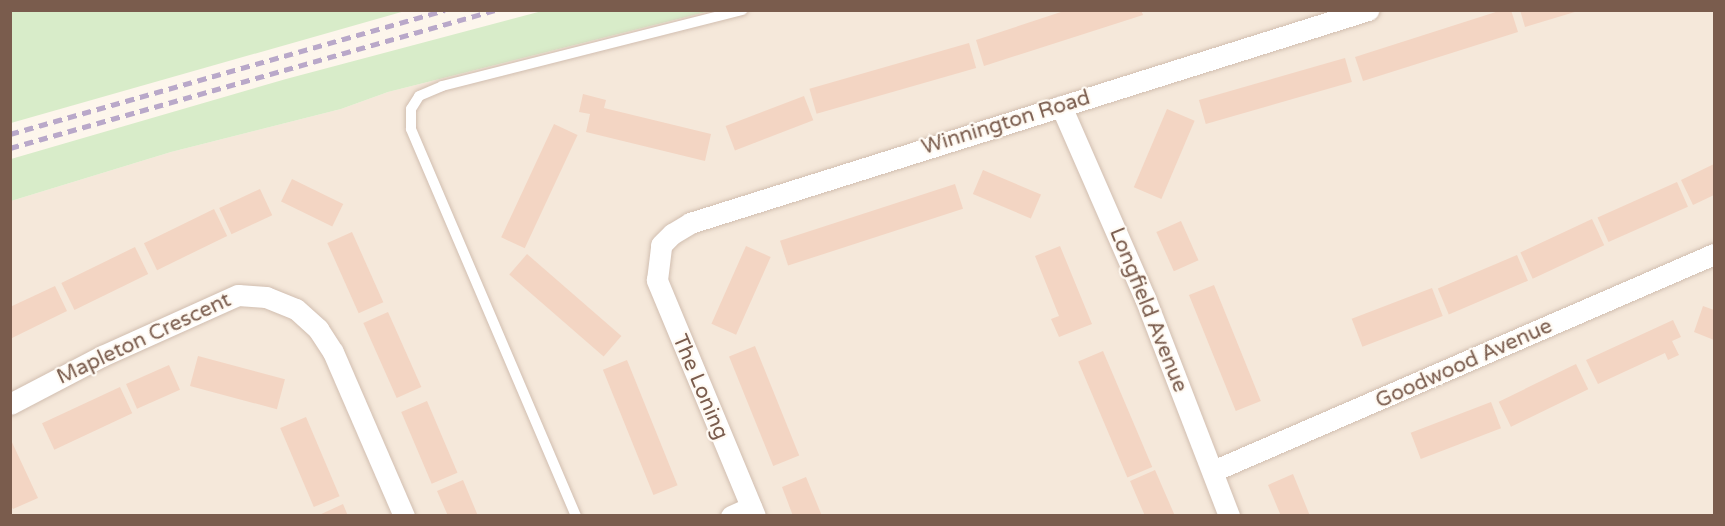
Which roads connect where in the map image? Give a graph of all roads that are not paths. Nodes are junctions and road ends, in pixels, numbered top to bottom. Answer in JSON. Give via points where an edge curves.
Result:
{"nodes":[{"id":1,"x":743,"y":10,"type":"edge"},
{"id":2,"x":1368,"y":10,"type":"edge"},
{"id":3,"x":1061,"y":106,"type":"junction"},
{"id":4,"x":1714,"y":254,"type":"edge"},
{"id":5,"x":658,"y":255,"type":"joint"},
{"id":6,"x":10,"y":404,"type":"edge"},
{"id":7,"x":1213,"y":471,"type":"junction"},
{"id":8,"x":753,"y":511,"type":"edge"},
{"id":9,"x":404,"y":516,"type":"edge"},
{"id":10,"x":576,"y":516,"type":"edge"},
{"id":11,"x":730,"y":516,"type":"edge"},
{"id":12,"x":1229,"y":516,"type":"edge"}],
"edges":[{"from":1,"to":10,"type":"lane","via":[[442,86],[419,96],[411,109],[411,129]]},
{"from":2,"to":3,"type":"street","name":"Winnington Road"},
{"from":3,"to":5,"type":"street","name":"Winnington Road","via":[[690,223],[672,234]]},
{"from":3,"to":7,"type":"street","name":"Longfield Avenue","via":[[1145,298]]},
{"from":4,"to":7,"type":"street","name":"Goodwood Avenue"},
{"from":5,"to":8,"type":"street","name":"The Loning","via":[[657,280],[664,300]]},
{"from":6,"to":9,"type":"street","name":"Mapleton Crescent","via":[[102,356],[238,295],[266,297],[296,309],[318,329],[333,352]]},
{"from":7,"to":12,"type":"street","name":"Longfield Avenue"},
{"from":8,"to":11,"type":"street"}]}
